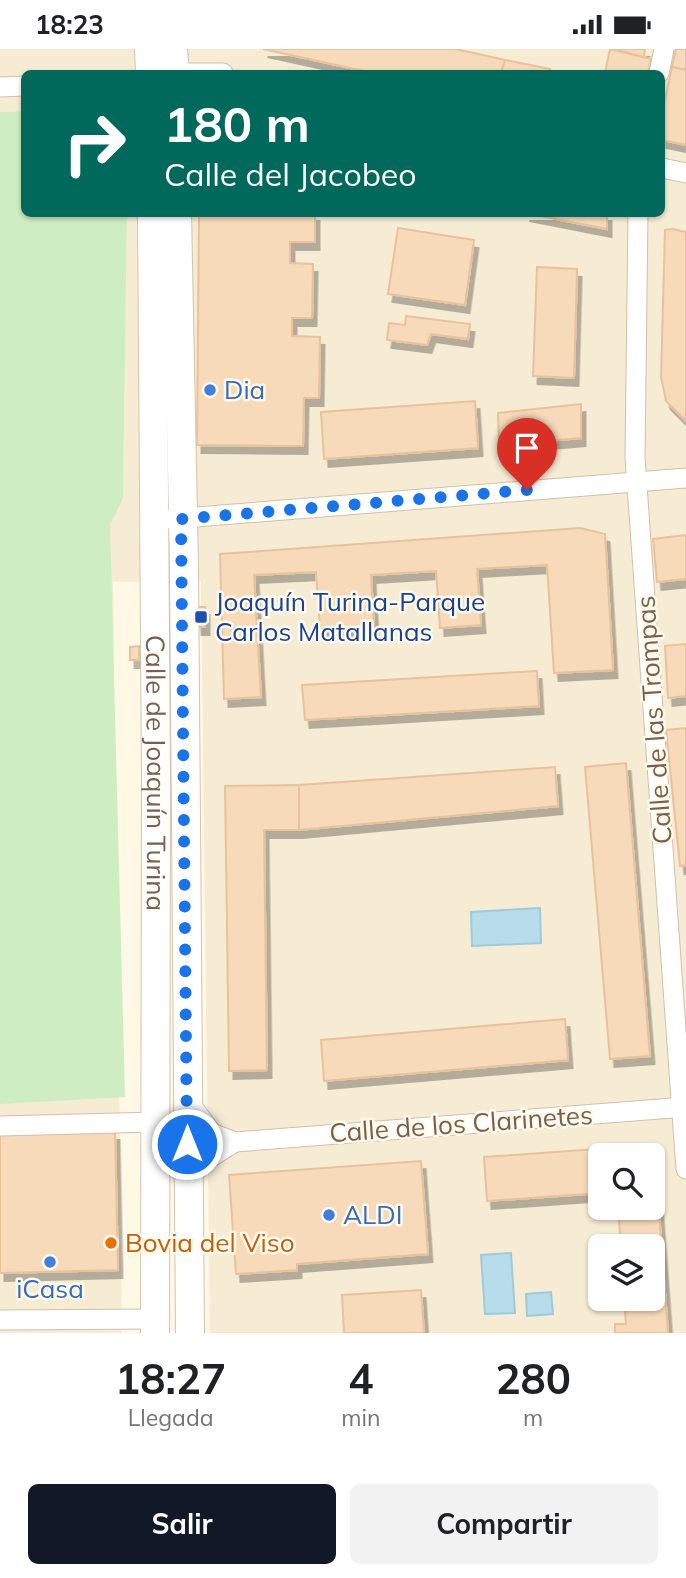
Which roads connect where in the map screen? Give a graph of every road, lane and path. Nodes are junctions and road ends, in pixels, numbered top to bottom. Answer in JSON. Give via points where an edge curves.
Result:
{"nodes":[{"id":1,"x":149,"y":49,"type":"edge"},
{"id":2,"x":173,"y":49,"type":"edge"},
{"id":3,"x":664,"y":49,"type":"edge"},
{"id":4,"x":150,"y":70,"type":"edge"},
{"id":5,"x":174,"y":70,"type":"edge"},
{"id":6,"x":660,"y":70,"type":"edge"},
{"id":7,"x":21,"y":86,"type":"edge"},
{"id":8,"x":0,"y":87,"type":"edge"},
{"id":9,"x":665,"y":169,"type":"edge"},
{"id":10,"x":686,"y":173,"type":"edge"},
{"id":11,"x":152,"y":217,"type":"edge"},
{"id":12,"x":177,"y":217,"type":"edge"},
{"id":13,"x":638,"y":217,"type":"edge"},
{"id":14,"x":686,"y":478,"type":"edge"},
{"id":15,"x":636,"y":481,"type":"junction"},
{"id":16,"x":168,"y":519,"type":"junction"},
{"id":17,"x":676,"y":890,"type":"edge"},
{"id":18,"x":187,"y":1100,"type":"junction"},
{"id":19,"x":684,"y":1107,"type":"edge"},
{"id":20,"x":156,"y":1122,"type":"junction"},
{"id":21,"x":0,"y":1126,"type":"edge"},
{"id":22,"x":235,"y":1142,"type":"junction"},
{"id":23,"x":686,"y":1169,"type":"edge"},
{"id":24,"x":188,"y":1184,"type":"junction"},
{"id":25,"x":0,"y":1320,"type":"edge"},
{"id":26,"x":155,"y":1326,"type":"edge"},
{"id":27,"x":190,"y":1333,"type":"edge"}],
"edges":[{"from":1,"to":4,"type":"main road"},
{"from":2,"to":5,"type":"main road"},
{"from":3,"to":6,"type":"street"},
{"from":7,"to":8,"type":"street"},
{"from":9,"to":10,"type":"street"},
{"from":11,"to":16,"type":"main road","name":"Calle de Joaquín Turina"},
{"from":12,"to":16,"type":"main road","name":"Calle de Joaquín Turina"},
{"from":13,"to":15,"type":"street","name":"Calle de las Trompas"},
{"from":14,"to":15,"type":"street"},
{"from":15,"to":16,"type":"street"},
{"from":15,"to":17,"type":"street","name":"Calle de las Trompas"},
{"from":16,"to":18,"type":"main road","name":"Calle de Joaquín Turina"},
{"from":16,"to":20,"type":"main road","name":"Calle de Joaquín Turina"},
{"from":17,"to":19,"type":"street","name":"Calle de las Trompas"},
{"from":18,"to":22,"type":"street","via":[[212,1133]]},
{"from":18,"to":24,"type":"main road","name":"Calle de Joaquín Turina"},
{"from":19,"to":22,"type":"street","name":"Calle de los Clarinetes"},
{"from":19,"to":23,"type":"street","name":"Calle de las Trompas"},
{"from":20,"to":21,"type":"street"},
{"from":20,"to":26,"type":"main road","name":"Calle de Joaquín Turina"},
{"from":22,"to":24,"type":"street","name":"Calle de los Clarinetes","via":[[200,1164]]},
{"from":24,"to":27,"type":"main road","name":"Calle de Joaquín Turina"},
{"from":25,"to":26,"type":"street"}]}
